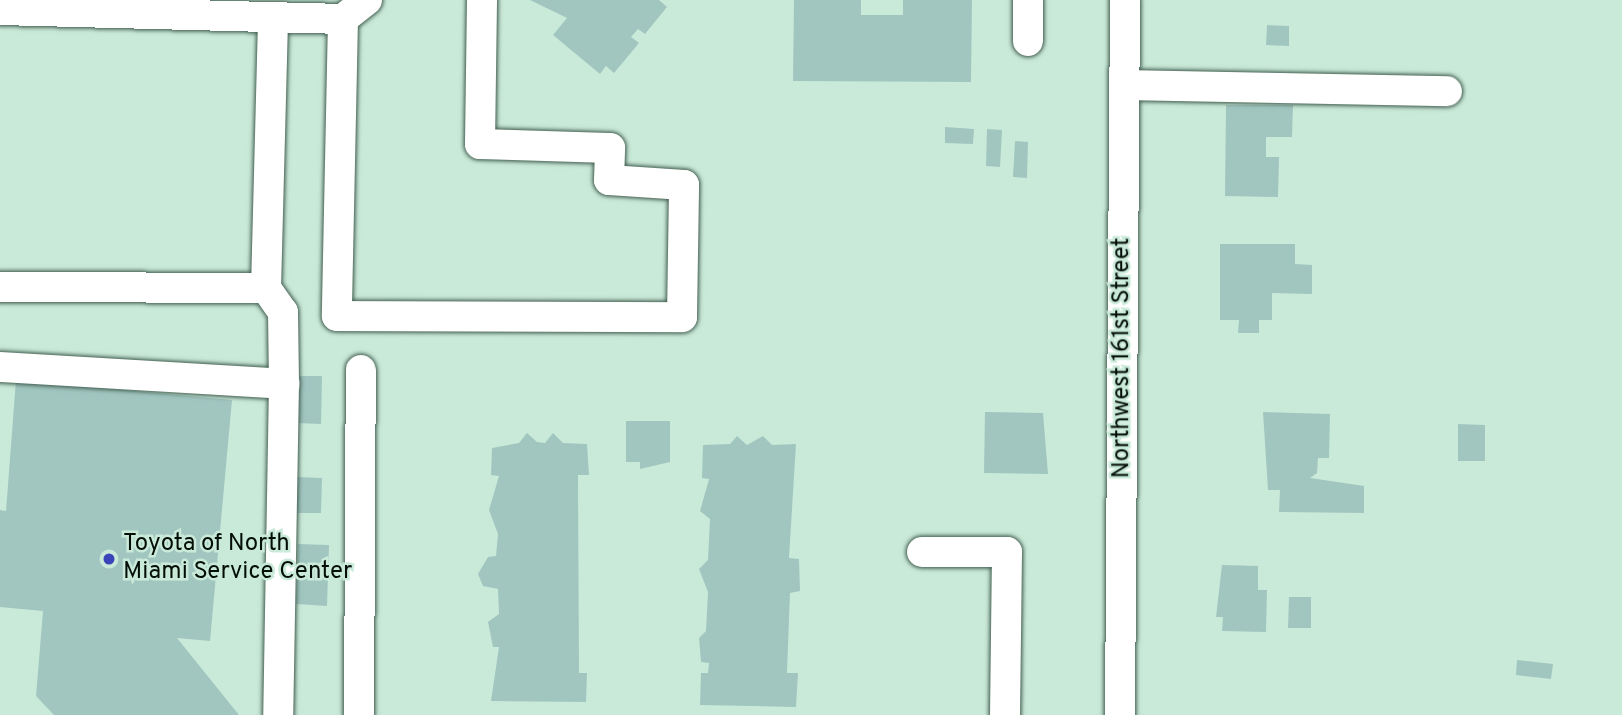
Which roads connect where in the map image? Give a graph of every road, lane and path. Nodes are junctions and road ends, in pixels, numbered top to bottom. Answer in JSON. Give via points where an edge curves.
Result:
{"nodes":[{"id":1,"x":367,"y":0,"type":"edge"},
{"id":2,"x":482,"y":0,"type":"edge"},
{"id":3,"x":1028,"y":0,"type":"edge"},
{"id":4,"x":1125,"y":0,"type":"edge"},
{"id":5,"x":0,"y":10,"type":"edge"},
{"id":6,"x":344,"y":19,"type":"junction"},
{"id":7,"x":272,"y":20,"type":"junction"},
{"id":8,"x":1028,"y":41,"type":"dead end"},
{"id":9,"x":1125,"y":85,"type":"junction"},
{"id":10,"x":1447,"y":91,"type":"dead end"},
{"id":11,"x":0,"y":288,"type":"edge"},
{"id":12,"x":266,"y":288,"type":"junction"},
{"id":13,"x":0,"y":367,"type":"edge"},
{"id":14,"x":361,"y":370,"type":"dead end"},
{"id":15,"x":284,"y":384,"type":"junction"},
{"id":16,"x":922,"y":552,"type":"dead end"},
{"id":17,"x":278,"y":715,"type":"edge"},
{"id":18,"x":359,"y":715,"type":"edge"},
{"id":19,"x":1005,"y":715,"type":"edge"},
{"id":20,"x":1120,"y":715,"type":"edge"}],
"edges":[{"from":1,"to":6,"type":"street"},
{"from":2,"to":6,"type":"street","via":[[480,144],[610,148],[609,180],[684,185],[681,317],[337,316]]},
{"from":3,"to":8,"type":"street"},
{"from":4,"to":9,"type":"street","name":"Northwest 161st Street"},
{"from":5,"to":7,"type":"street","via":[[253,12]]},
{"from":6,"to":7,"type":"street"},
{"from":7,"to":12,"type":"street"},
{"from":9,"to":10,"type":"street"},
{"from":9,"to":20,"type":"street","name":"Northwest 161st Street"},
{"from":11,"to":12,"type":"street"},
{"from":12,"to":15,"type":"street","via":[[283,312]]},
{"from":13,"to":15,"type":"street"},
{"from":14,"to":18,"type":"street"},
{"from":15,"to":17,"type":"street"},
{"from":16,"to":19,"type":"street","via":[[1007,552]]}]}
